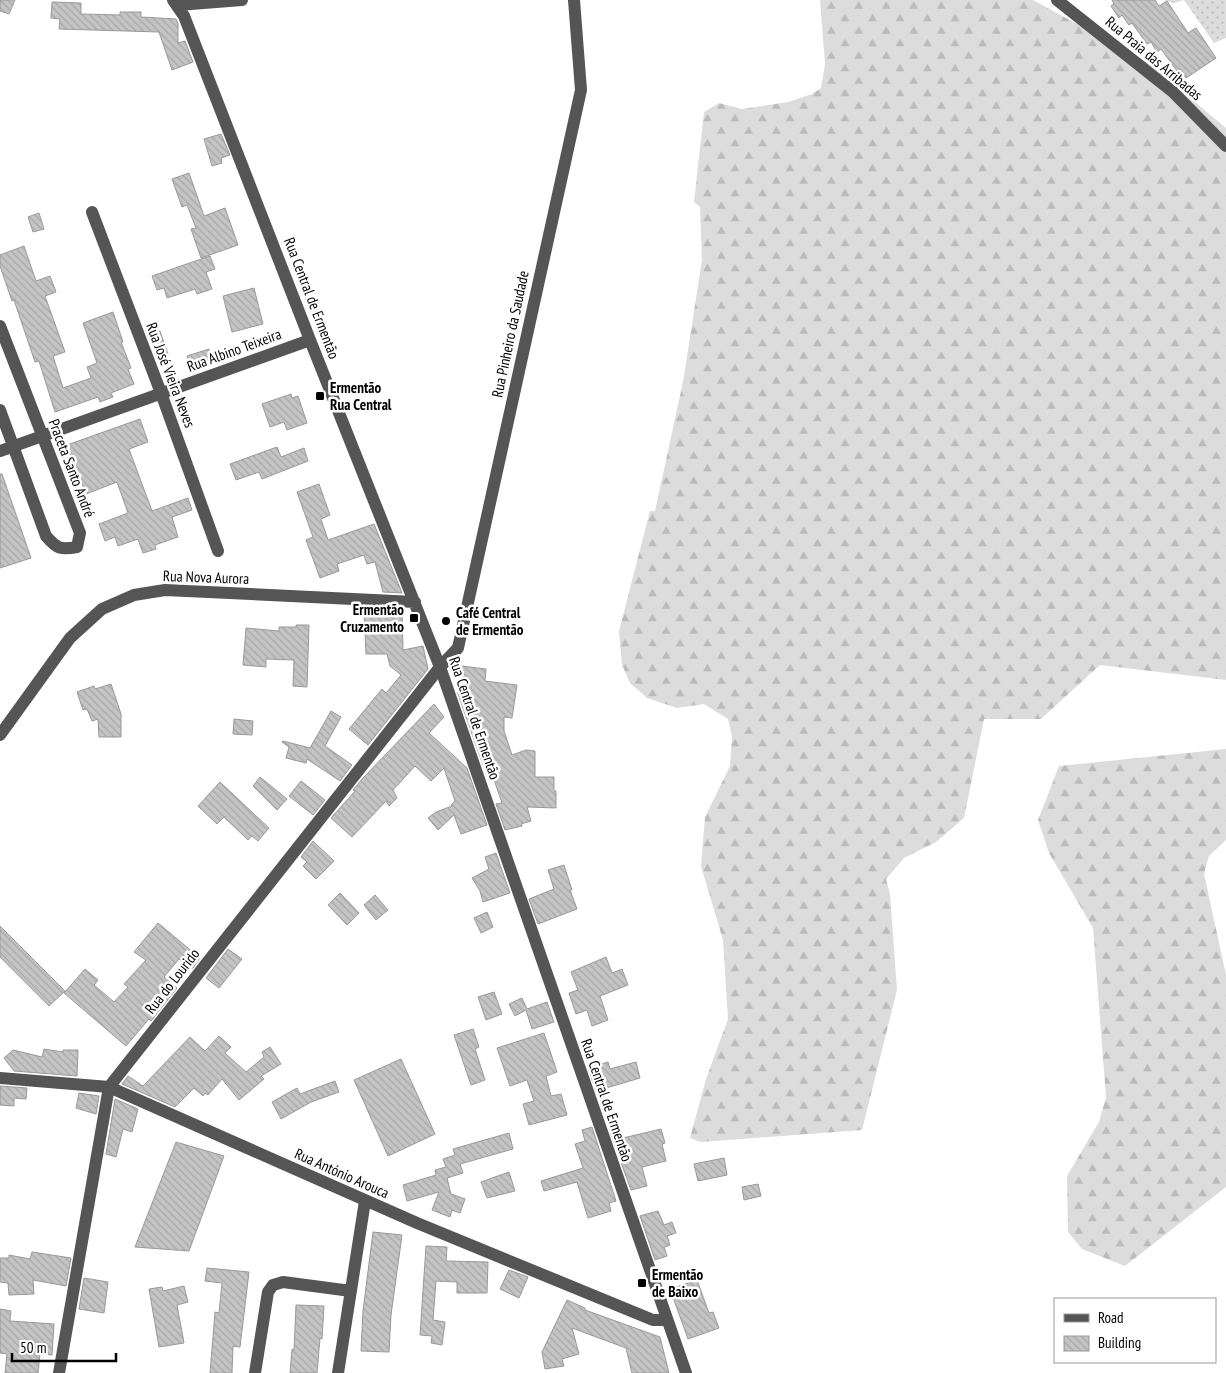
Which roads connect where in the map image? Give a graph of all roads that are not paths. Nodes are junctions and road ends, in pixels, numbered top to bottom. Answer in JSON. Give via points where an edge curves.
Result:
{"nodes":[{"id":1,"x":242,"y":0,"type":"edge"},
{"id":2,"x":574,"y":0,"type":"edge"},
{"id":3,"x":1057,"y":0,"type":"edge"},
{"id":4,"x":176,"y":3,"type":"edge"},
{"id":5,"x":1226,"y":146,"type":"edge"},
{"id":6,"x":92,"y":212,"type":"dead end"},
{"id":7,"x":0,"y":326,"type":"edge"},
{"id":8,"x":310,"y":340,"type":"junction"},
{"id":9,"x":161,"y":393,"type":"junction"},
{"id":10,"x":0,"y":410,"type":"edge"},
{"id":11,"x":43,"y":436,"type":"junction"},
{"id":12,"x":14,"y":446,"type":"junction"},
{"id":13,"x":0,"y":451,"type":"edge"},
{"id":14,"x":218,"y":551,"type":"dead end"},
{"id":15,"x":415,"y":602,"type":"junction"},
{"id":16,"x":440,"y":667,"type":"junction"},
{"id":17,"x":0,"y":735,"type":"edge"},
{"id":18,"x":0,"y":1078,"type":"edge"},
{"id":19,"x":109,"y":1087,"type":"junction"},
{"id":20,"x":365,"y":1201,"type":"junction"},
{"id":21,"x":351,"y":1291,"type":"junction"},
{"id":22,"x":667,"y":1320,"type":"junction"},
{"id":23,"x":59,"y":1373,"type":"edge"},
{"id":24,"x":255,"y":1373,"type":"edge"},
{"id":25,"x":338,"y":1373,"type":"edge"},
{"id":26,"x":686,"y":1373,"type":"edge"}],
"edges":[{"from":1,"to":4,"type":"street"},
{"from":2,"to":16,"type":"street","name":"Rua Pinheiro da Saudade","via":[[581,90],[458,648]]},
{"from":3,"to":5,"type":"street","name":"Rua Praia das Arribadas","via":[[1173,92]]},
{"from":4,"to":8,"type":"street","name":"Rua Central de Ermentão","via":[[197,48]]},
{"from":6,"to":9,"type":"street","name":"Rua José Vieira Neves"},
{"from":7,"to":11,"type":"street","name":"Praceta Santo André"},
{"from":8,"to":9,"type":"street","name":"Rua Albino Teixeira"},
{"from":8,"to":15,"type":"street","name":"Rua Central de Ermentão"},
{"from":9,"to":11,"type":"street","name":"Rua Albino Teixeira"},
{"from":9,"to":14,"type":"street","name":"Rua José Vieira Neves"},
{"from":10,"to":12,"type":"street","name":"Praceta Santo André"},
{"from":11,"to":12,"type":"street","name":"Rua Albino Teixeira"},
{"from":11,"to":12,"type":"street","name":"Praceta Santo André","via":[[80,533],[77,547],[63,550],[46,536]]},
{"from":12,"to":13,"type":"street","name":"Rua Albino Teixeira"},
{"from":15,"to":16,"type":"street","name":"Rua Central de Ermentão"},
{"from":15,"to":17,"type":"street","name":"Rua Nova Aurora","via":[[165,590],[134,595],[102,609],[70,638]]},
{"from":16,"to":19,"type":"street","name":"Rua do Lourido"},
{"from":16,"to":22,"type":"street","name":"Rua Central de Ermentão"},
{"from":18,"to":19,"type":"street","name":"Rua António Arouca"},
{"from":19,"to":20,"type":"street","name":"Rua António Arouca"},
{"from":19,"to":23,"type":"street","name":"Rua do Lourido"},
{"from":20,"to":21,"type":"street"},
{"from":20,"to":22,"type":"street","name":"Rua António Arouca","via":[[653,1320]]},
{"from":21,"to":24,"type":"street","via":[[283,1282],[273,1285],[268,1292]]},
{"from":21,"to":25,"type":"street"},
{"from":22,"to":26,"type":"street","name":"Rua Central de Ermentão"}]}
